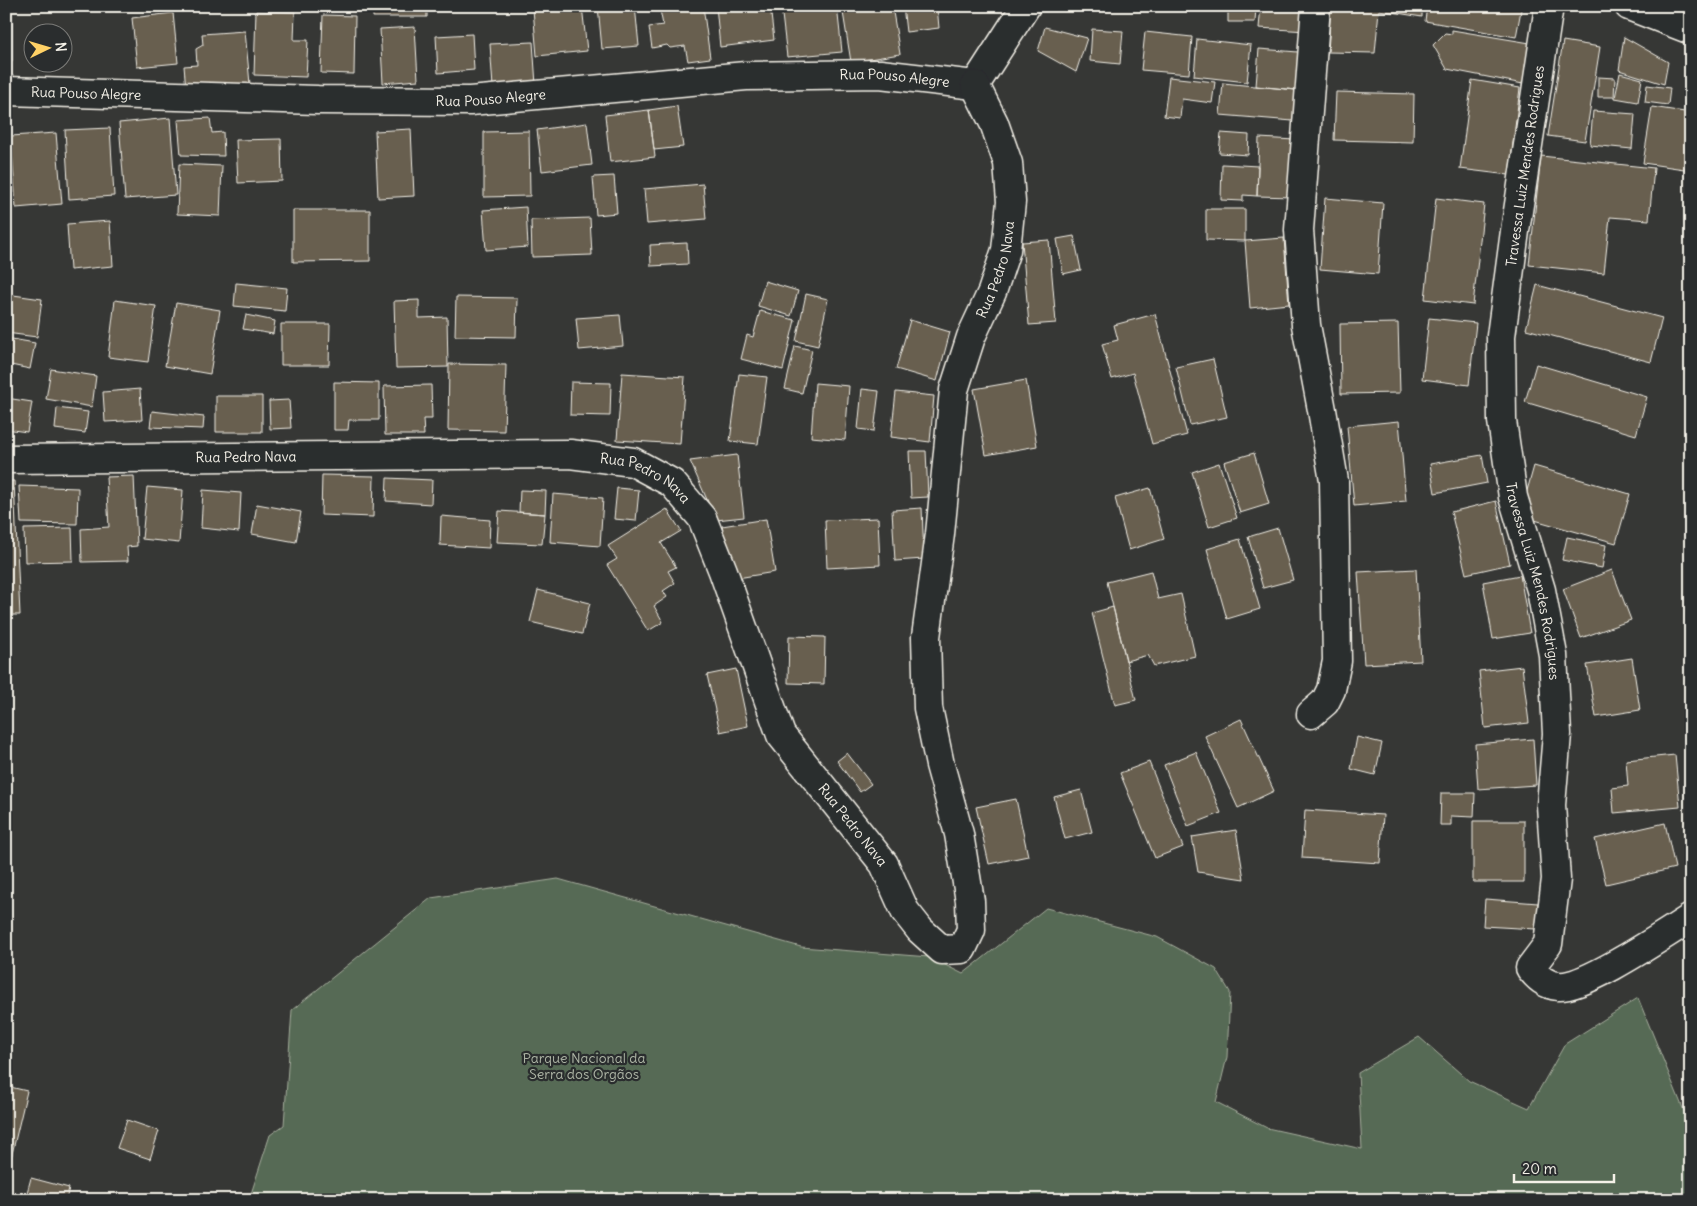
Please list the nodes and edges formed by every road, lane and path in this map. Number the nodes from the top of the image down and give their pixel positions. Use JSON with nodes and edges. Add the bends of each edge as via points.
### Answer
{"nodes":[{"id":1,"x":1026,"y":6,"type":"edge"},
{"id":2,"x":1316,"y":6,"type":"edge"},
{"id":3,"x":1549,"y":6,"type":"edge"},
{"id":4,"x":1628,"y":6,"type":"edge"},
{"id":5,"x":1686,"y":29,"type":"edge"},
{"id":6,"x":975,"y":85,"type":"junction"},
{"id":7,"x":6,"y":91,"type":"edge"},
{"id":8,"x":6,"y":459,"type":"edge"},
{"id":9,"x":1311,"y":714,"type":"dead end"},
{"id":10,"x":1691,"y":918,"type":"edge"}],
"edges":[{"from":1,"to":6,"type":"street"},
{"from":2,"to":9,"type":"street","via":[[1299,230],[1306,325],[1334,481],[1337,661],[1331,690],[1325,702]]},
{"from":3,"to":10,"type":"street","name":"Travessa Luiz Mendes Rodrigues","via":[[1501,336],[1502,421],[1513,497],[1541,590],[1553,655],[1558,734],[1551,805],[1556,878],[1548,944],[1530,968],[1539,979],[1558,986],[1579,983]]},
{"from":4,"to":5,"type":"street"},
{"from":6,"to":7,"type":"street","name":"Rua Pouso Alegre","via":[[880,74],[746,76],[470,101]]},
{"from":6,"to":8,"type":"street","name":"Rua Pedro Nava","via":[[994,123],[1008,163],[1011,202],[1006,250],[954,390],[926,636],[928,708],[960,834],[970,902],[971,930],[962,949],[942,950],[920,930],[905,911],[884,864],[781,735],[702,518],[672,483],[633,462],[570,454]]}]}
